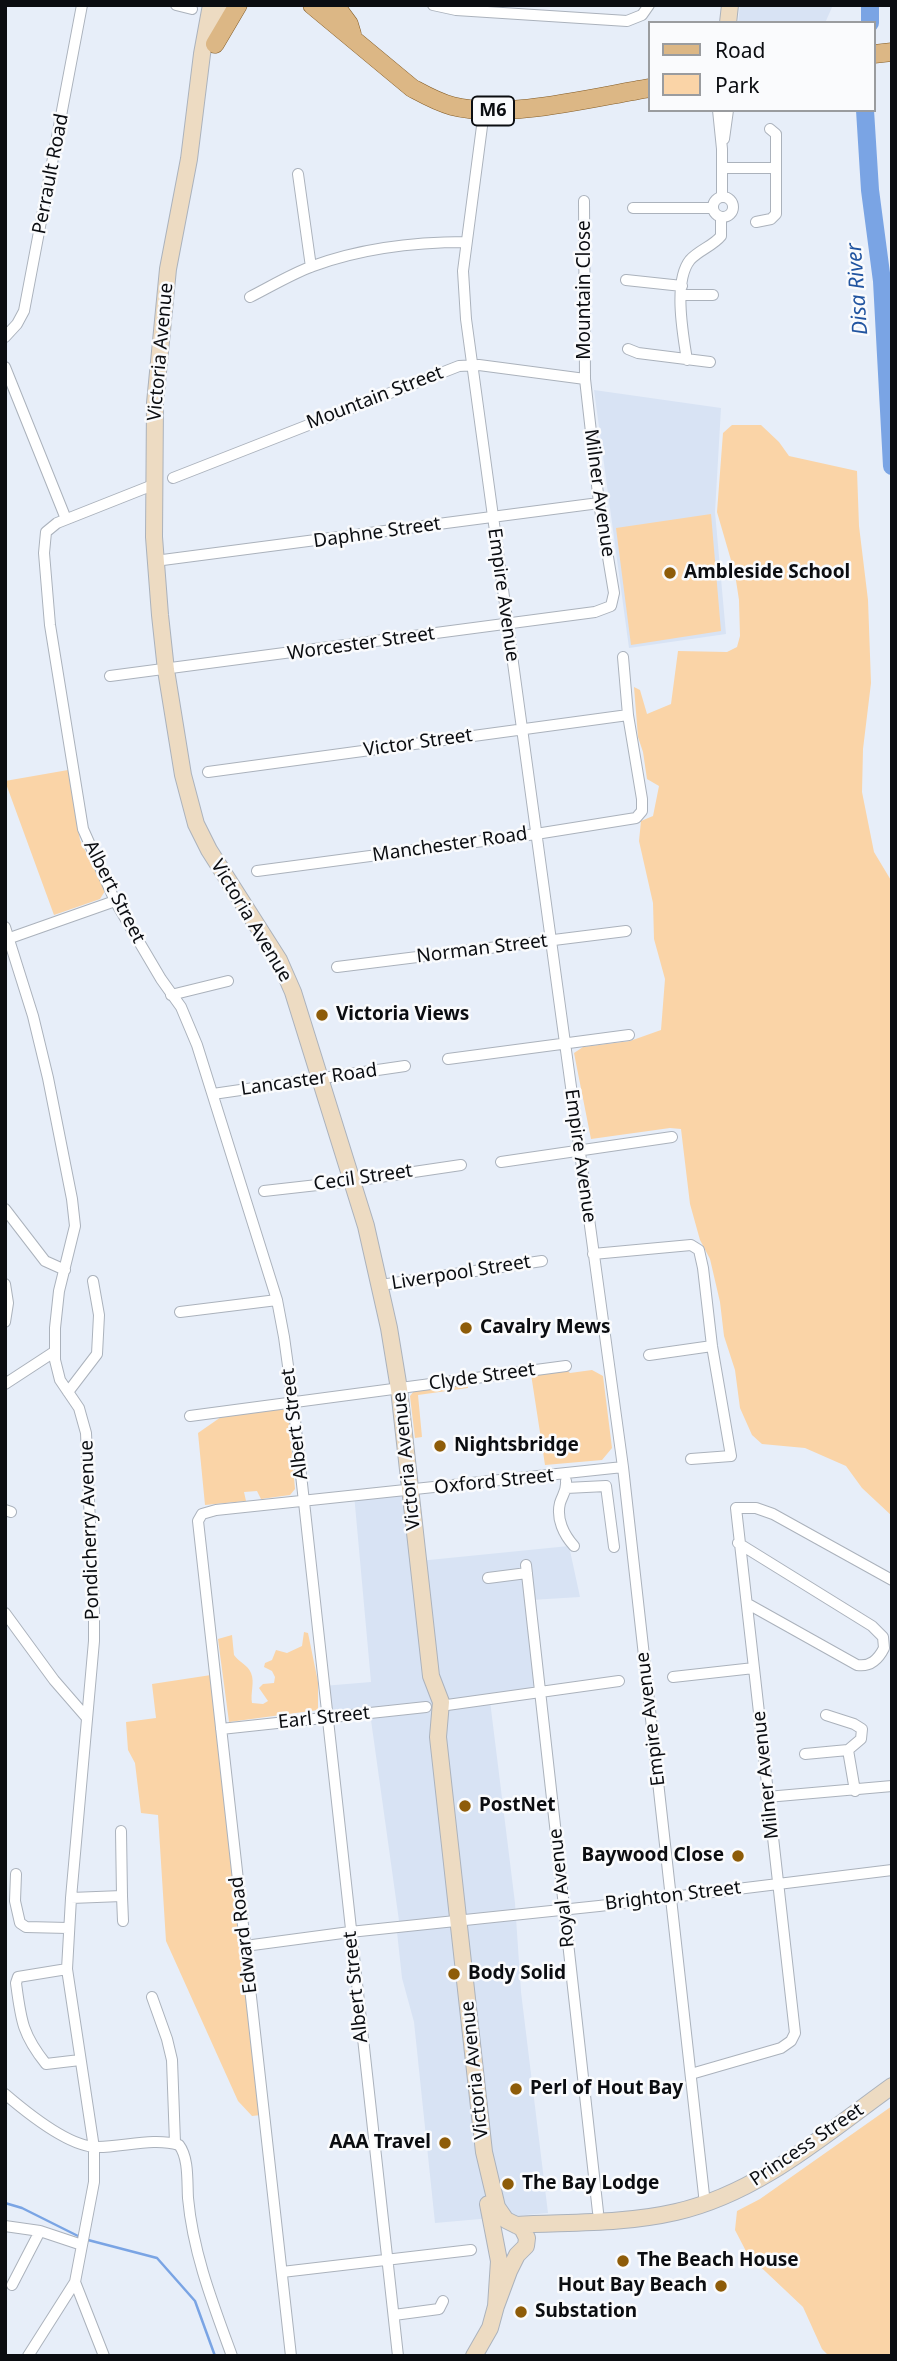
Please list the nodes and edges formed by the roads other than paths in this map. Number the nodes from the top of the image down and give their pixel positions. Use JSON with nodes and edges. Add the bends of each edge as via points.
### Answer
{"nodes":[{"id":1,"x":82,"y":5,"type":"edge"},
{"id":2,"x":176,"y":5,"type":"edge"},
{"id":3,"x":211,"y":5,"type":"edge"},
{"id":4,"x":224,"y":5,"type":"edge"},
{"id":5,"x":238,"y":5,"type":"edge"},
{"id":6,"x":433,"y":5,"type":"edge"},
{"id":7,"x":649,"y":5,"type":"edge"},
{"id":8,"x":318,"y":7,"type":"edge"},
{"id":9,"x":192,"y":9,"type":"dead end"},
{"id":10,"x":215,"y":44,"type":"junction"},
{"id":11,"x":648,"y":88,"type":"edge"},
{"id":12,"x":484,"y":111,"type":"junction"},
{"id":13,"x":718,"y":112,"type":"edge"},
{"id":14,"x":728,"y":112,"type":"edge"},
{"id":15,"x":770,"y":129,"type":"dead end"},
{"id":16,"x":722,"y":149,"type":"junction"},
{"id":17,"x":189,"y":159,"type":"junction"},
{"id":18,"x":722,"y":168,"type":"junction"},
{"id":19,"x":776,"y":168,"type":"junction"},
{"id":20,"x":298,"y":174,"type":"dead end"},
{"id":21,"x":722,"y":197,"type":"junction"},
{"id":22,"x":584,"y":201,"type":"dead end"},
{"id":23,"x":633,"y":208,"type":"dead end"},
{"id":24,"x":713,"y":208,"type":"junction"},
{"id":25,"x":721,"y":218,"type":"junction"},
{"id":26,"x":756,"y":222,"type":"dead end"},
{"id":27,"x":466,"y":242,"type":"junction"},
{"id":28,"x":311,"y":267,"type":"junction"},
{"id":29,"x":626,"y":280,"type":"dead end"},
{"id":30,"x":682,"y":290,"type":"junction"},
{"id":31,"x":713,"y":295,"type":"dead end"},
{"id":32,"x":250,"y":297,"type":"dead end"},
{"id":33,"x":5,"y":337,"type":"edge"},
{"id":34,"x":628,"y":349,"type":"dead end"},
{"id":35,"x":687,"y":360,"type":"junction"},
{"id":36,"x":710,"y":362,"type":"dead end"},
{"id":37,"x":472,"y":364,"type":"junction"},
{"id":38,"x":5,"y":367,"type":"edge"},
{"id":39,"x":585,"y":379,"type":"junction"},
{"id":40,"x":173,"y":478,"type":"dead end"},
{"id":41,"x":153,"y":485,"type":"junction"},
{"id":42,"x":599,"y":503,"type":"junction"},
{"id":43,"x":493,"y":518,"type":"junction"},
{"id":44,"x":66,"y":519,"type":"junction"},
{"id":45,"x":155,"y":561,"type":"junction"},
{"id":46,"x":611,"y":606,"type":"joint"},
{"id":47,"x":507,"y":623,"type":"junction"},
{"id":48,"x":623,"y":657,"type":"dead end"},
{"id":49,"x":166,"y":670,"type":"junction"},
{"id":50,"x":110,"y":676,"type":"dead end"},
{"id":51,"x":628,"y":715,"type":"junction"},
{"id":52,"x":522,"y":729,"type":"junction"},
{"id":53,"x":208,"y":772,"type":"dead end"},
{"id":54,"x":536,"y":834,"type":"junction"},
{"id":55,"x":257,"y":872,"type":"dead end"},
{"id":56,"x":115,"y":901,"type":"junction"},
{"id":57,"x":626,"y":931,"type":"dead end"},
{"id":58,"x":7,"y":933,"type":"edge"},
{"id":59,"x":551,"y":940,"type":"junction"},
{"id":60,"x":337,"y":967,"type":"dead end"},
{"id":61,"x":228,"y":981,"type":"dead end"},
{"id":62,"x":172,"y":995,"type":"junction"},
{"id":63,"x":629,"y":1035,"type":"dead end"},
{"id":64,"x":565,"y":1044,"type":"junction"},
{"id":65,"x":448,"y":1059,"type":"dead end"},
{"id":66,"x":405,"y":1066,"type":"dead end"},
{"id":67,"x":321,"y":1078,"type":"junction"},
{"id":68,"x":212,"y":1094,"type":"junction"},
{"id":69,"x":672,"y":1137,"type":"dead end"},
{"id":70,"x":580,"y":1151,"type":"junction"},
{"id":71,"x":501,"y":1162,"type":"dead end"},
{"id":72,"x":461,"y":1164,"type":"dead end"},
{"id":73,"x":353,"y":1181,"type":"junction"},
{"id":74,"x":264,"y":1191,"type":"dead end"},
{"id":75,"x":5,"y":1209,"type":"edge"},
{"id":76,"x":593,"y":1254,"type":"junction"},
{"id":77,"x":542,"y":1261,"type":"dead end"},
{"id":78,"x":65,"y":1270,"type":"junction"},
{"id":79,"x":93,"y":1281,"type":"dead end"},
{"id":80,"x":5,"y":1284,"type":"edge"},
{"id":81,"x":381,"y":1285,"type":"junction"},
{"id":82,"x":277,"y":1300,"type":"junction"},
{"id":83,"x":180,"y":1312,"type":"dead end"},
{"id":84,"x":5,"y":1322,"type":"edge"},
{"id":85,"x":712,"y":1346,"type":"junction"},
{"id":86,"x":54,"y":1352,"type":"junction"},
{"id":87,"x":649,"y":1355,"type":"dead end"},
{"id":88,"x":566,"y":1366,"type":"dead end"},
{"id":89,"x":5,"y":1384,"type":"edge"},
{"id":90,"x":399,"y":1389,"type":"junction"},
{"id":91,"x":68,"y":1392,"type":"junction"},
{"id":92,"x":293,"y":1402,"type":"junction"},
{"id":93,"x":190,"y":1416,"type":"dead end"},
{"id":94,"x":691,"y":1459,"type":"dead end"},
{"id":95,"x":623,"y":1467,"type":"junction"},
{"id":96,"x":565,"y":1474,"type":"junction"},
{"id":97,"x":566,"y":1488,"type":"junction"},
{"id":98,"x":411,"y":1490,"type":"junction"},
{"id":99,"x":303,"y":1500,"type":"junction"},
{"id":100,"x":200,"y":1516,"type":"joint"},
{"id":101,"x":738,"y":1543,"type":"junction"},
{"id":102,"x":574,"y":1546,"type":"dead end"},
{"id":103,"x":614,"y":1546,"type":"dead end"},
{"id":104,"x":488,"y":1578,"type":"dead end"},
{"id":105,"x":892,"y":1580,"type":"edge"},
{"id":106,"x":748,"y":1604,"type":"junction"},
{"id":107,"x":5,"y":1613,"type":"edge"},
{"id":108,"x":754,"y":1668,"type":"junction"},
{"id":109,"x":673,"y":1677,"type":"dead end"},
{"id":110,"x":619,"y":1681,"type":"dead end"},
{"id":111,"x":541,"y":1693,"type":"junction"},
{"id":112,"x":434,"y":1705,"type":"junction"},
{"id":113,"x":826,"y":1715,"type":"dead end"},
{"id":114,"x":87,"y":1717,"type":"junction"},
{"id":115,"x":326,"y":1717,"type":"junction"},
{"id":116,"x":222,"y":1729,"type":"junction"},
{"id":117,"x":848,"y":1750,"type":"junction"},
{"id":118,"x":805,"y":1754,"type":"dead end"},
{"id":119,"x":892,"y":1786,"type":"edge"},
{"id":120,"x":855,"y":1791,"type":"junction"},
{"id":121,"x":767,"y":1797,"type":"junction"},
{"id":122,"x":121,"y":1831,"type":"dead end"},
{"id":123,"x":892,"y":1870,"type":"edge"},
{"id":124,"x":16,"y":1874,"type":"dead end"},
{"id":125,"x":779,"y":1883,"type":"junction"},
{"id":126,"x":122,"y":1896,"type":"junction"},
{"id":127,"x":671,"y":1896,"type":"junction"},
{"id":128,"x":71,"y":1898,"type":"junction"},
{"id":129,"x":565,"y":1910,"type":"junction"},
{"id":130,"x":123,"y":1921,"type":"dead end"},
{"id":131,"x":458,"y":1921,"type":"junction"},
{"id":132,"x":68,"y":1928,"type":"junction"},
{"id":133,"x":350,"y":1932,"type":"junction"},
{"id":134,"x":245,"y":1946,"type":"junction"},
{"id":135,"x":67,"y":1969,"type":"junction"},
{"id":136,"x":152,"y":1997,"type":"dead end"},
{"id":137,"x":80,"y":2060,"type":"junction"},
{"id":138,"x":691,"y":2074,"type":"junction"},
{"id":139,"x":892,"y":2086,"type":"edge"},
{"id":140,"x":5,"y":2094,"type":"edge"},
{"id":141,"x":175,"y":2143,"type":"junction"},
{"id":142,"x":94,"y":2148,"type":"junction"},
{"id":143,"x":484,"y":2152,"type":"junction"},
{"id":144,"x":705,"y":2204,"type":"junction"},
{"id":145,"x":597,"y":2217,"type":"junction"},
{"id":146,"x":515,"y":2224,"type":"junction"},
{"id":147,"x":5,"y":2226,"type":"edge"},
{"id":148,"x":40,"y":2231,"type":"junction"},
{"id":149,"x":496,"y":2243,"type":"junction"},
{"id":150,"x":82,"y":2245,"type":"junction"},
{"id":151,"x":522,"y":2248,"type":"junction"},
{"id":152,"x":471,"y":2250,"type":"dead end"},
{"id":153,"x":388,"y":2260,"type":"junction"},
{"id":154,"x":282,"y":2272,"type":"junction"},
{"id":155,"x":75,"y":2282,"type":"junction"},
{"id":156,"x":12,"y":2285,"type":"dead end"},
{"id":157,"x":443,"y":2301,"type":"dead end"},
{"id":158,"x":496,"y":2306,"type":"junction"},
{"id":159,"x":394,"y":2315,"type":"junction"},
{"id":160,"x":28,"y":2356,"type":"edge"},
{"id":161,"x":104,"y":2356,"type":"edge"},
{"id":162,"x":232,"y":2356,"type":"edge"},
{"id":163,"x":291,"y":2356,"type":"edge"},
{"id":164,"x":398,"y":2356,"type":"edge"},
{"id":165,"x":474,"y":2356,"type":"edge"}],
"edges":[{"from":1,"to":33,"type":"street","name":"Perrault Road","via":[[24,311]]},
{"from":2,"to":9,"type":"street"},
{"from":3,"to":17,"type":"street","name":"Victoria Avenue"},
{"from":4,"to":10,"type":"street","name":"Victoria Avenue"},
{"from":5,"to":10,"type":"main road"},
{"from":6,"to":7,"type":"street","via":[[627,21],[642,15]]},
{"from":8,"to":12,"type":"main road","number":"M6","via":[[412,88],[452,106]]},
{"from":10,"to":17,"type":"street","name":"Victoria Avenue"},
{"from":11,"to":12,"type":"main road","number":"M6"},
{"from":12,"to":27,"type":"street","name":"Empire Avenue"},
{"from":13,"to":16,"type":"street"},
{"from":14,"to":16,"type":"street"},
{"from":15,"to":19,"type":"street","via":[[776,134]]},
{"from":16,"to":18,"type":"street"},
{"from":17,"to":41,"type":"street","name":"Victoria Avenue","via":[[162,324]]},
{"from":18,"to":19,"type":"street"},
{"from":18,"to":21,"type":"street"},
{"from":19,"to":26,"type":"street","via":[[776,214]]},
{"from":20,"to":28,"type":"street"},
{"from":21,"to":24,"type":"street","via":[[715,200]]},
{"from":21,"to":25,"type":"street","via":[[733,207],[729,216]]},
{"from":22,"to":39,"type":"street","name":"Mountain Close"},
{"from":23,"to":24,"type":"street"},
{"from":24,"to":25,"type":"street"},
{"from":25,"to":30,"type":"street","via":[[721,236],[690,261]]},
{"from":27,"to":28,"type":"street","via":[[403,244]]},
{"from":27,"to":37,"type":"street","name":"Empire Avenue","via":[[463,295]]},
{"from":28,"to":32,"type":"street"},
{"from":29,"to":30,"type":"street"},
{"from":30,"to":31,"type":"street"},
{"from":30,"to":35,"type":"street"},
{"from":34,"to":35,"type":"street"},
{"from":35,"to":36,"type":"street"},
{"from":37,"to":39,"type":"street","name":"Mountain Street"},
{"from":37,"to":40,"type":"street","name":"Mountain Street","via":[[449,369]]},
{"from":37,"to":43,"type":"street","name":"Empire Avenue"},
{"from":38,"to":44,"type":"street"},
{"from":39,"to":42,"type":"street","name":"Milner Avenue"},
{"from":41,"to":44,"type":"street"},
{"from":41,"to":45,"type":"street","name":"Victoria Avenue"},
{"from":42,"to":43,"type":"street","name":"Daphne Street"},
{"from":42,"to":46,"type":"street","name":"Milner Avenue","via":[[614,593]]},
{"from":43,"to":45,"type":"street","name":"Daphne Street"},
{"from":43,"to":47,"type":"street","name":"Empire Avenue"},
{"from":44,"to":56,"type":"street","name":"Albert Street","via":[[46,532],[50,625],[83,829]]},
{"from":45,"to":49,"type":"street","name":"Victoria Avenue"},
{"from":46,"to":47,"type":"street","name":"Worcester Street"},
{"from":47,"to":49,"type":"street","name":"Worcester Street"},
{"from":47,"to":52,"type":"street","name":"Empire Avenue"},
{"from":48,"to":51,"type":"street"},
{"from":49,"to":50,"type":"street","name":"Worcester Street"},
{"from":49,"to":67,"type":"street","name":"Victoria Avenue","via":[[196,824],[279,960]]},
{"from":51,"to":52,"type":"street","name":"Victor Street"},
{"from":51,"to":54,"type":"street","name":"Manchester Road","via":[[641,813],[636,818]]},
{"from":52,"to":53,"type":"street","name":"Victor Street"},
{"from":52,"to":54,"type":"street","name":"Empire Avenue"},
{"from":54,"to":55,"type":"street","name":"Manchester Road"},
{"from":54,"to":59,"type":"street","name":"Empire Avenue"},
{"from":56,"to":58,"type":"street"},
{"from":56,"to":62,"type":"street","name":"Albert Street"},
{"from":57,"to":59,"type":"street","name":"Norman Street"},
{"from":58,"to":78,"type":"street","name":"Pondicherry Avenue","via":[[48,1078],[72,1199],[75,1226]]},
{"from":59,"to":60,"type":"street","name":"Norman Street"},
{"from":59,"to":64,"type":"street","name":"Empire Avenue"},
{"from":61,"to":62,"type":"street"},
{"from":62,"to":68,"type":"street","name":"Albert Street","via":[[187,1019]]},
{"from":63,"to":64,"type":"street"},
{"from":64,"to":65,"type":"street"},
{"from":64,"to":70,"type":"street","name":"Empire Avenue"},
{"from":66,"to":67,"type":"street","name":"Lancaster Road"},
{"from":67,"to":68,"type":"street","name":"Lancaster Road"},
{"from":67,"to":73,"type":"street","name":"Victoria Avenue"},
{"from":68,"to":82,"type":"street","name":"Albert Street"},
{"from":69,"to":70,"type":"street"},
{"from":70,"to":71,"type":"street"},
{"from":70,"to":76,"type":"street","name":"Empire Avenue"},
{"from":72,"to":73,"type":"street","name":"Cecil Street"},
{"from":73,"to":74,"type":"street","name":"Cecil Street"},
{"from":73,"to":81,"type":"street","name":"Victoria Avenue"},
{"from":75,"to":78,"type":"street","via":[[45,1261]]},
{"from":76,"to":85,"type":"street","via":[[697,1248]]},
{"from":76,"to":95,"type":"street","name":"Empire Avenue"},
{"from":77,"to":81,"type":"street","name":"Liverpool Street"},
{"from":78,"to":86,"type":"street","name":"Pondicherry Avenue"},
{"from":79,"to":91,"type":"street","via":[[99,1315],[97,1354]]},
{"from":80,"to":84,"type":"street"},
{"from":81,"to":90,"type":"street","name":"Victoria Avenue"},
{"from":82,"to":83,"type":"street"},
{"from":82,"to":92,"type":"street","name":"Albert Street"},
{"from":85,"to":87,"type":"street"},
{"from":85,"to":94,"type":"street","via":[[731,1456]]},
{"from":86,"to":89,"type":"street"},
{"from":86,"to":91,"type":"street","name":"Pondicherry Avenue","via":[[56,1369]]},
{"from":88,"to":90,"type":"street","name":"Clyde Street"},
{"from":90,"to":92,"type":"street","name":"Clyde Street"},
{"from":90,"to":98,"type":"street","name":"Victoria Avenue"},
{"from":91,"to":114,"type":"street","name":"Pondicherry Avenue","via":[[83,1419],[88,1461],[94,1613]]},
{"from":92,"to":93,"type":"street","name":"Clyde Street"},
{"from":92,"to":99,"type":"street","name":"Albert Street"},
{"from":95,"to":96,"type":"street","name":"Oxford Street"},
{"from":95,"to":127,"type":"street","name":"Empire Avenue"},
{"from":96,"to":97,"type":"street"},
{"from":96,"to":98,"type":"street","name":"Oxford Street"},
{"from":97,"to":102,"type":"street","via":[[559,1509],[562,1531]]},
{"from":97,"to":103,"type":"street","via":[[606,1486]]},
{"from":98,"to":99,"type":"street","name":"Oxford Street"},
{"from":98,"to":112,"type":"street","name":"Victoria Avenue"},
{"from":99,"to":100,"type":"street","name":"Oxford Street","via":[[208,1511]]},
{"from":99,"to":115,"type":"street","name":"Albert Street"},
{"from":100,"to":116,"type":"street","name":"Edward Road","via":[[197,1527]]},
{"from":101,"to":105,"type":"street","name":"Milner Avenue","via":[[736,1508],[755,1508]]},
{"from":101,"to":106,"type":"street","name":"Milner Avenue"},
{"from":101,"to":106,"type":"street","via":[[872,1626],[883,1637],[884,1648],[874,1662],[857,1665]]},
{"from":104,"to":111,"type":"street","name":"Royal Avenue","via":[[526,1569]]},
{"from":106,"to":108,"type":"street","name":"Milner Avenue"},
{"from":107,"to":114,"type":"street"},
{"from":108,"to":109,"type":"street"},
{"from":108,"to":121,"type":"street","name":"Milner Avenue"},
{"from":110,"to":111,"type":"street","name":"Earl Street"},
{"from":111,"to":112,"type":"street","name":"Earl Street"},
{"from":111,"to":129,"type":"street","name":"Royal Avenue"},
{"from":112,"to":115,"type":"street","name":"Earl Street"},
{"from":112,"to":131,"type":"street","name":"Victoria Avenue"},
{"from":113,"to":117,"type":"street","via":[[862,1729],[861,1739]]},
{"from":114,"to":128,"type":"street","name":"Pondicherry Avenue"},
{"from":115,"to":116,"type":"street","name":"Earl Street"},
{"from":115,"to":133,"type":"street","name":"Albert Street"},
{"from":116,"to":134,"type":"street","name":"Edward Road"},
{"from":117,"to":118,"type":"street"},
{"from":117,"to":120,"type":"street"},
{"from":119,"to":120,"type":"street"},
{"from":120,"to":121,"type":"street"},
{"from":121,"to":125,"type":"street","name":"Milner Avenue"},
{"from":122,"to":126,"type":"street"},
{"from":123,"to":125,"type":"street","name":"Brighton Street"},
{"from":124,"to":132,"type":"street","via":[[19,1923]]},
{"from":125,"to":127,"type":"street","name":"Brighton Street"},
{"from":125,"to":138,"type":"street","name":"Milner Avenue","via":[[794,2030],[791,2041],[776,2050]]},
{"from":126,"to":128,"type":"street"},
{"from":126,"to":130,"type":"street"},
{"from":127,"to":129,"type":"street","name":"Brighton Street"},
{"from":127,"to":138,"type":"street","name":"Empire Avenue"},
{"from":128,"to":132,"type":"street","name":"Pondicherry Avenue"},
{"from":129,"to":131,"type":"street","name":"Brighton Street"},
{"from":129,"to":145,"type":"street","name":"Royal Avenue"},
{"from":131,"to":133,"type":"street","name":"Brighton Street"},
{"from":131,"to":143,"type":"street","name":"Victoria Avenue"},
{"from":132,"to":135,"type":"street","name":"Pondicherry Avenue"},
{"from":133,"to":134,"type":"street","name":"Brighton Street"},
{"from":133,"to":153,"type":"street","name":"Albert Street"},
{"from":134,"to":154,"type":"street","name":"Edward Road"},
{"from":135,"to":137,"type":"street","name":"Pondicherry Avenue"},
{"from":135,"to":137,"type":"street","via":[[18,1977],[21,2022],[46,2064]]},
{"from":136,"to":141,"type":"street","via":[[172,2060]]},
{"from":137,"to":142,"type":"street","name":"Pondicherry Avenue"},
{"from":138,"to":144,"type":"street","name":"Empire Avenue"},
{"from":139,"to":144,"type":"street","name":"Princess Street","via":[[768,2174]]},
{"from":140,"to":142,"type":"street","via":[[63,2135]]},
{"from":141,"to":142,"type":"street"},
{"from":141,"to":162,"type":"street","via":[[183,2149],[197,2251]]},
{"from":142,"to":150,"type":"street","name":"Pondicherry Avenue","via":[[94,2182]]},
{"from":143,"to":146,"type":"street","name":"Victoria Avenue","via":[[495,2202],[502,2216]]},
{"from":143,"to":149,"type":"street","name":"Victoria Avenue","via":[[485,2189]]},
{"from":144,"to":145,"type":"street","name":"Princess Street","via":[[650,2217]]},
{"from":145,"to":146,"type":"street","name":"Princess Street"},
{"from":145,"to":151,"type":"street","name":"Princess Street","via":[[549,2233]]},
{"from":146,"to":149,"type":"street","via":[[501,2227]]},
{"from":146,"to":151,"type":"street","via":[[525,2231]]},
{"from":147,"to":148,"type":"street"},
{"from":148,"to":150,"type":"street"},
{"from":148,"to":156,"type":"street"},
{"from":149,"to":151,"type":"street","via":[[506,2256]]},
{"from":149,"to":158,"type":"street","name":"Victoria Avenue"},
{"from":150,"to":155,"type":"street","name":"Pondicherry Avenue"},
{"from":151,"to":158,"type":"street"},
{"from":152,"to":153,"type":"street"},
{"from":153,"to":154,"type":"street"},
{"from":153,"to":159,"type":"street","name":"Albert Street"},
{"from":154,"to":163,"type":"street","name":"Edward Road"},
{"from":155,"to":160,"type":"street"},
{"from":155,"to":161,"type":"street"},
{"from":157,"to":159,"type":"street","via":[[439,2309]]},
{"from":158,"to":165,"type":"street"},
{"from":159,"to":164,"type":"street","name":"Albert Street"}]}
